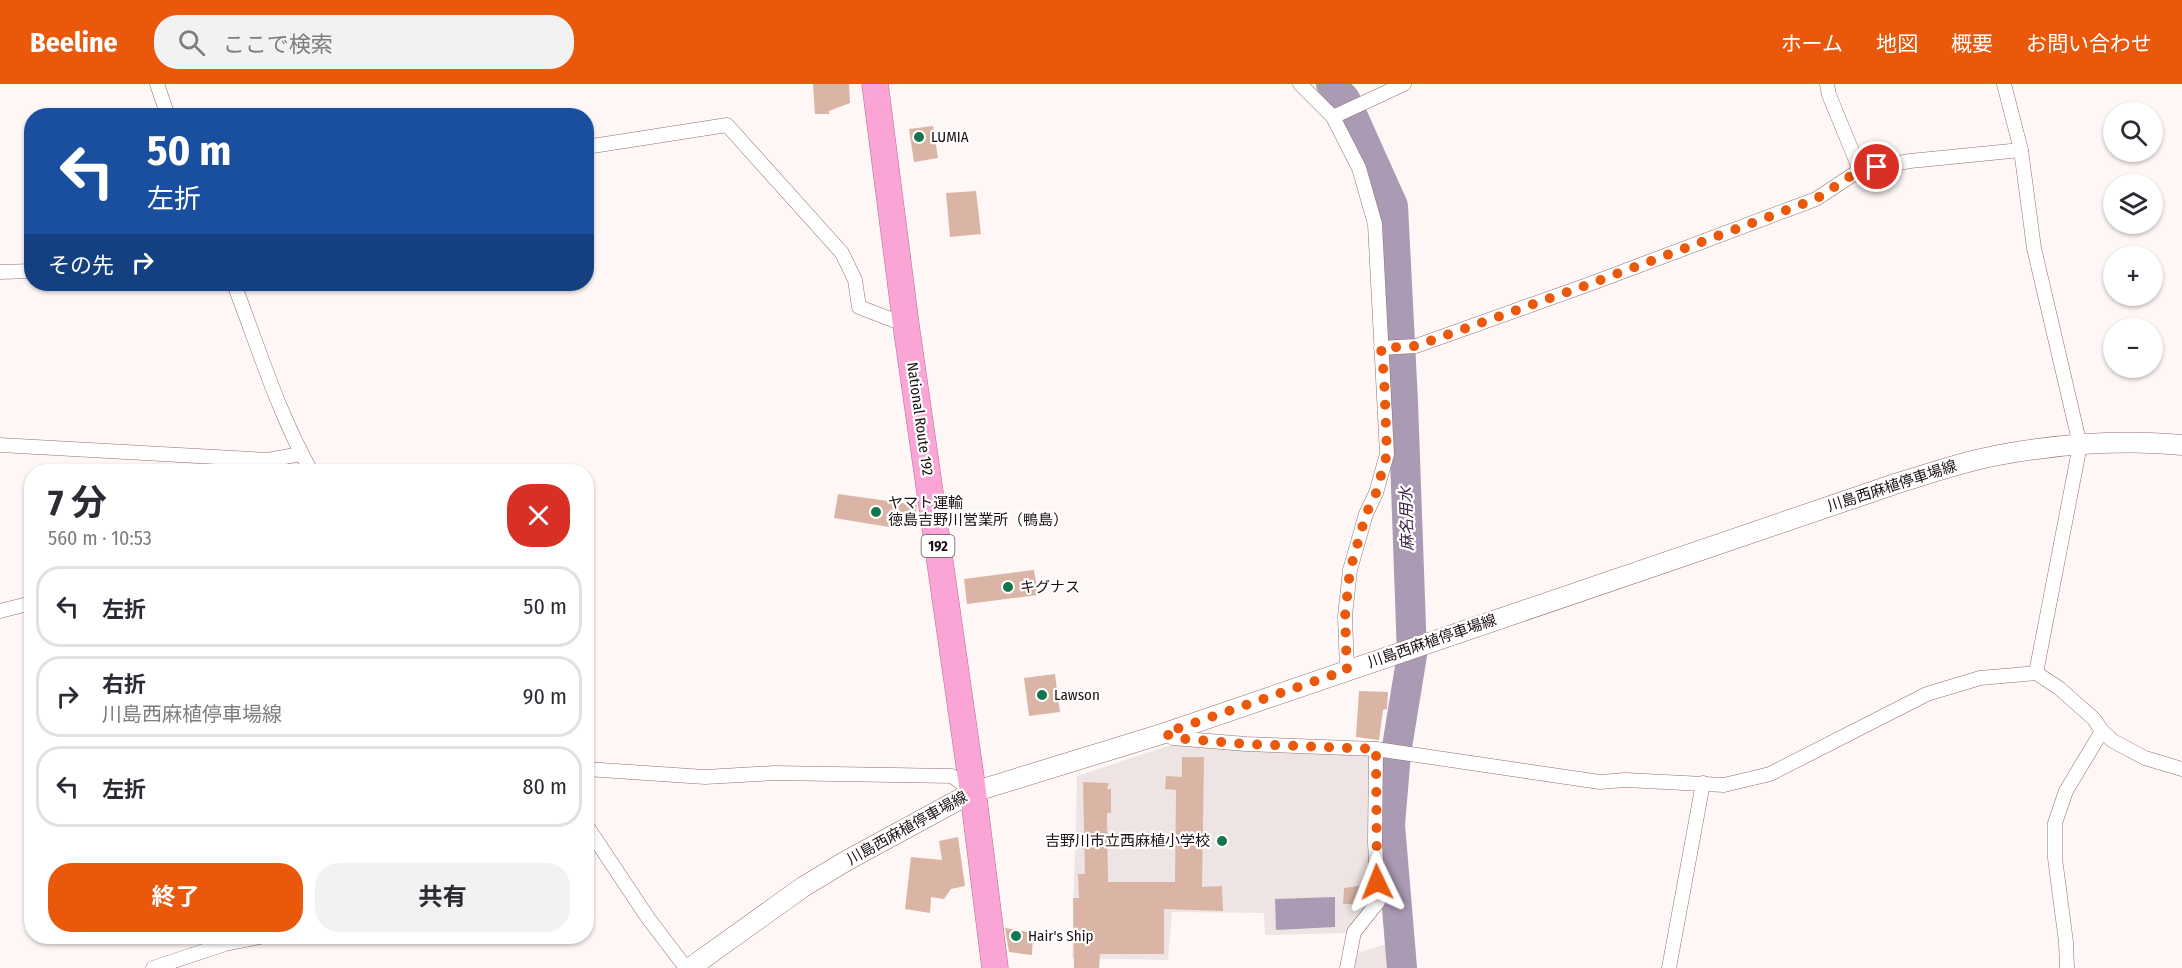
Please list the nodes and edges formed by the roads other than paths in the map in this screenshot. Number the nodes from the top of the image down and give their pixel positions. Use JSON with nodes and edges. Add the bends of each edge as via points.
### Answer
{"nodes":[{"id":1,"x":157,"y":84,"type":"edge"},
{"id":2,"x":1300,"y":84,"type":"edge"},
{"id":3,"x":1404,"y":84,"type":"edge"},
{"id":4,"x":1827,"y":84,"type":"edge"},
{"id":5,"x":2004,"y":84,"type":"edge"},
{"id":6,"x":876,"y":88,"type":"edge"},
{"id":7,"x":165,"y":108,"type":"edge"},
{"id":8,"x":1333,"y":117,"type":"junction"},
{"id":9,"x":594,"y":146,"type":"edge"},
{"id":10,"x":2021,"y":150,"type":"junction"},
{"id":11,"x":1860,"y":170,"type":"junction"},
{"id":12,"x":24,"y":271,"type":"edge"},
{"id":13,"x":0,"y":272,"type":"edge"},
{"id":14,"x":237,"y":291,"type":"edge"},
{"id":15,"x":906,"y":325,"type":"junction"},
{"id":16,"x":1381,"y":348,"type":"junction"},
{"id":17,"x":0,"y":445,"type":"edge"},
{"id":18,"x":2080,"y":445,"type":"junction"},
{"id":19,"x":2182,"y":445,"type":"edge"},
{"id":20,"x":301,"y":454,"type":"junction"},
{"id":21,"x":307,"y":464,"type":"edge"},
{"id":22,"x":24,"y":605,"type":"edge"},
{"id":23,"x":0,"y":611,"type":"edge"},
{"id":24,"x":1347,"y":670,"type":"junction"},
{"id":25,"x":2036,"y":673,"type":"junction"},
{"id":26,"x":2102,"y":731,"type":"junction"},
{"id":27,"x":1165,"y":733,"type":"junction"},
{"id":28,"x":1378,"y":750,"type":"junction"},
{"id":29,"x":2182,"y":768,"type":"edge"},
{"id":30,"x":594,"y":770,"type":"edge"},
{"id":31,"x":1703,"y":783,"type":"junction"},
{"id":32,"x":972,"y":792,"type":"junction"},
{"id":33,"x":594,"y":837,"type":"edge"},
{"id":34,"x":225,"y":944,"type":"edge"},
{"id":35,"x":153,"y":968,"type":"edge"},
{"id":36,"x":688,"y":968,"type":"edge"},
{"id":37,"x":995,"y":968,"type":"edge"},
{"id":38,"x":1347,"y":968,"type":"edge"},
{"id":39,"x":1669,"y":968,"type":"edge"},
{"id":40,"x":2067,"y":968,"type":"edge"}],
"edges":[{"from":1,"to":7,"type":"street"},
{"from":2,"to":8,"type":"street"},
{"from":3,"to":8,"type":"street"},
{"from":4,"to":11,"type":"street"},
{"from":5,"to":10,"type":"street"},
{"from":6,"to":15,"type":"highway","name":"National Route 192","number":"192"},
{"from":8,"to":16,"type":"street","via":[[1359,168],[1376,225]]},
{"from":9,"to":15,"type":"street","via":[[727,125],[842,253],[855,280],[859,307]]},
{"from":10,"to":11,"type":"street"},
{"from":10,"to":18,"type":"street","via":[[2034,248]]},
{"from":11,"to":16,"type":"street","via":[[1816,199],[1587,285],[1416,346]]},
{"from":12,"to":13,"type":"street"},
{"from":14,"to":20,"type":"street"},
{"from":15,"to":32,"type":"highway","name":"National Route 192","number":"192"},
{"from":16,"to":24,"type":"street","via":[[1387,454],[1350,570],[1345,616]]},
{"from":17,"to":20,"type":"street","via":[[267,460]]},
{"from":18,"to":19,"type":"main road","name":"川島西麻植停車場線"},
{"from":18,"to":24,"type":"main road","name":"川島西麻植停車場線","via":[[1998,455],[1898,483]]},
{"from":18,"to":25,"type":"street"},
{"from":20,"to":21,"type":"street"},
{"from":22,"to":23,"type":"street"},
{"from":24,"to":27,"type":"main road","name":"川島西麻植停車場線"},
{"from":25,"to":26,"type":"street","via":[[2059,688]]},
{"from":25,"to":31,"type":"street","via":[[1980,678],[1927,694],[1770,774],[1724,785]]},
{"from":26,"to":29,"type":"street","via":[[2145,758]]},
{"from":26,"to":40,"type":"street","via":[[2066,791],[2055,823]]},
{"from":27,"to":28,"type":"street","via":[[1173,738],[1246,744]]},
{"from":27,"to":32,"type":"main road","name":"川島西麻植停車場線"},
{"from":28,"to":31,"type":"street","via":[[1600,782]]},
{"from":28,"to":38,"type":"street","via":[[1378,902],[1354,932]]},
{"from":30,"to":32,"type":"street","via":[[705,777],[775,773],[952,776]]},
{"from":31,"to":39,"type":"street"},
{"from":32,"to":36,"type":"main road","name":"川島西麻植停車場線","via":[[804,887]]},
{"from":32,"to":37,"type":"highway","name":"National Route 192","number":"192"},
{"from":33,"to":36,"type":"street","via":[[648,918]]},
{"from":34,"to":35,"type":"street"}]}
